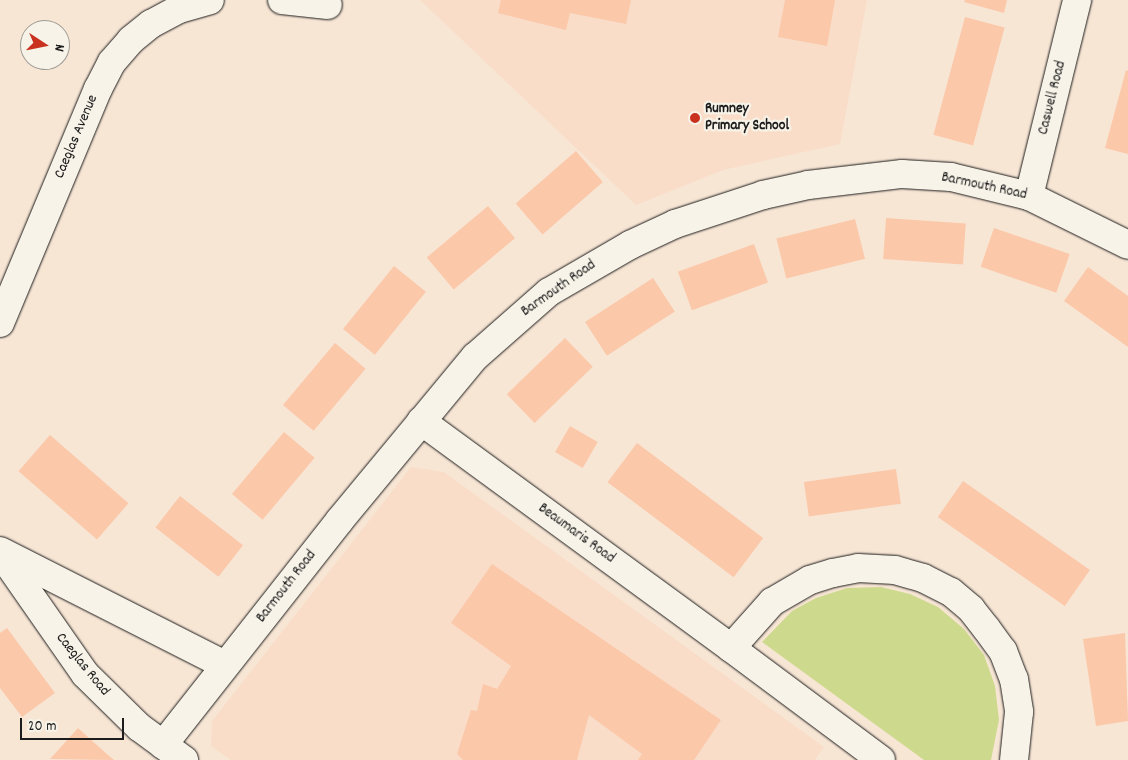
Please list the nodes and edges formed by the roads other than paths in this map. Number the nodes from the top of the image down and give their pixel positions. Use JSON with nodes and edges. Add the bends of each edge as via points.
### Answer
{"nodes":[{"id":1,"x":210,"y":0,"type":"edge"},
{"id":2,"x":282,"y":0,"type":"edge"},
{"id":3,"x":1077,"y":0,"type":"edge"},
{"id":4,"x":328,"y":5,"type":"dead end"},
{"id":5,"x":1029,"y":196,"type":"junction"},
{"id":6,"x":1128,"y":245,"type":"edge"},
{"id":7,"x":0,"y":323,"type":"edge"},
{"id":8,"x":421,"y":421,"type":"junction"},
{"id":9,"x":0,"y":551,"type":"edge"},
{"id":10,"x":731,"y":648,"type":"junction"},
{"id":11,"x":225,"y":665,"type":"junction"},
{"id":12,"x":173,"y":753,"type":"edge"},
{"id":13,"x":881,"y":760,"type":"edge"},
{"id":14,"x":1014,"y":760,"type":"edge"}],
"edges":[{"from":1,"to":7,"type":"street","name":"Caeglas Avenue","via":[[179,10],[152,24],[131,40],[112,62]]},
{"from":2,"to":4,"type":"street"},
{"from":3,"to":5,"type":"street","name":"Caswell Road"},
{"from":5,"to":6,"type":"street","name":"Barmouth Road"},
{"from":5,"to":8,"type":"street","name":"Barmouth Road","via":[[951,177],[902,174],[808,186],[763,196],[684,222],[622,249],[549,292],[475,357]]},
{"from":8,"to":10,"type":"street","name":"Beaumaris Road"},
{"from":8,"to":11,"type":"street","name":"Barmouth Road"},
{"from":9,"to":11,"type":"street"},
{"from":9,"to":12,"type":"street","name":"Caeglas Road","via":[[85,674],[108,699]]},
{"from":10,"to":13,"type":"street","name":"Beaumaris Road"},
{"from":10,"to":14,"type":"street","via":[[772,602],[810,580],[850,570],[876,568],[923,578],[972,609],[1003,651],[1014,679],[1019,712]]},
{"from":11,"to":12,"type":"street","name":"Barmouth Road"}]}
